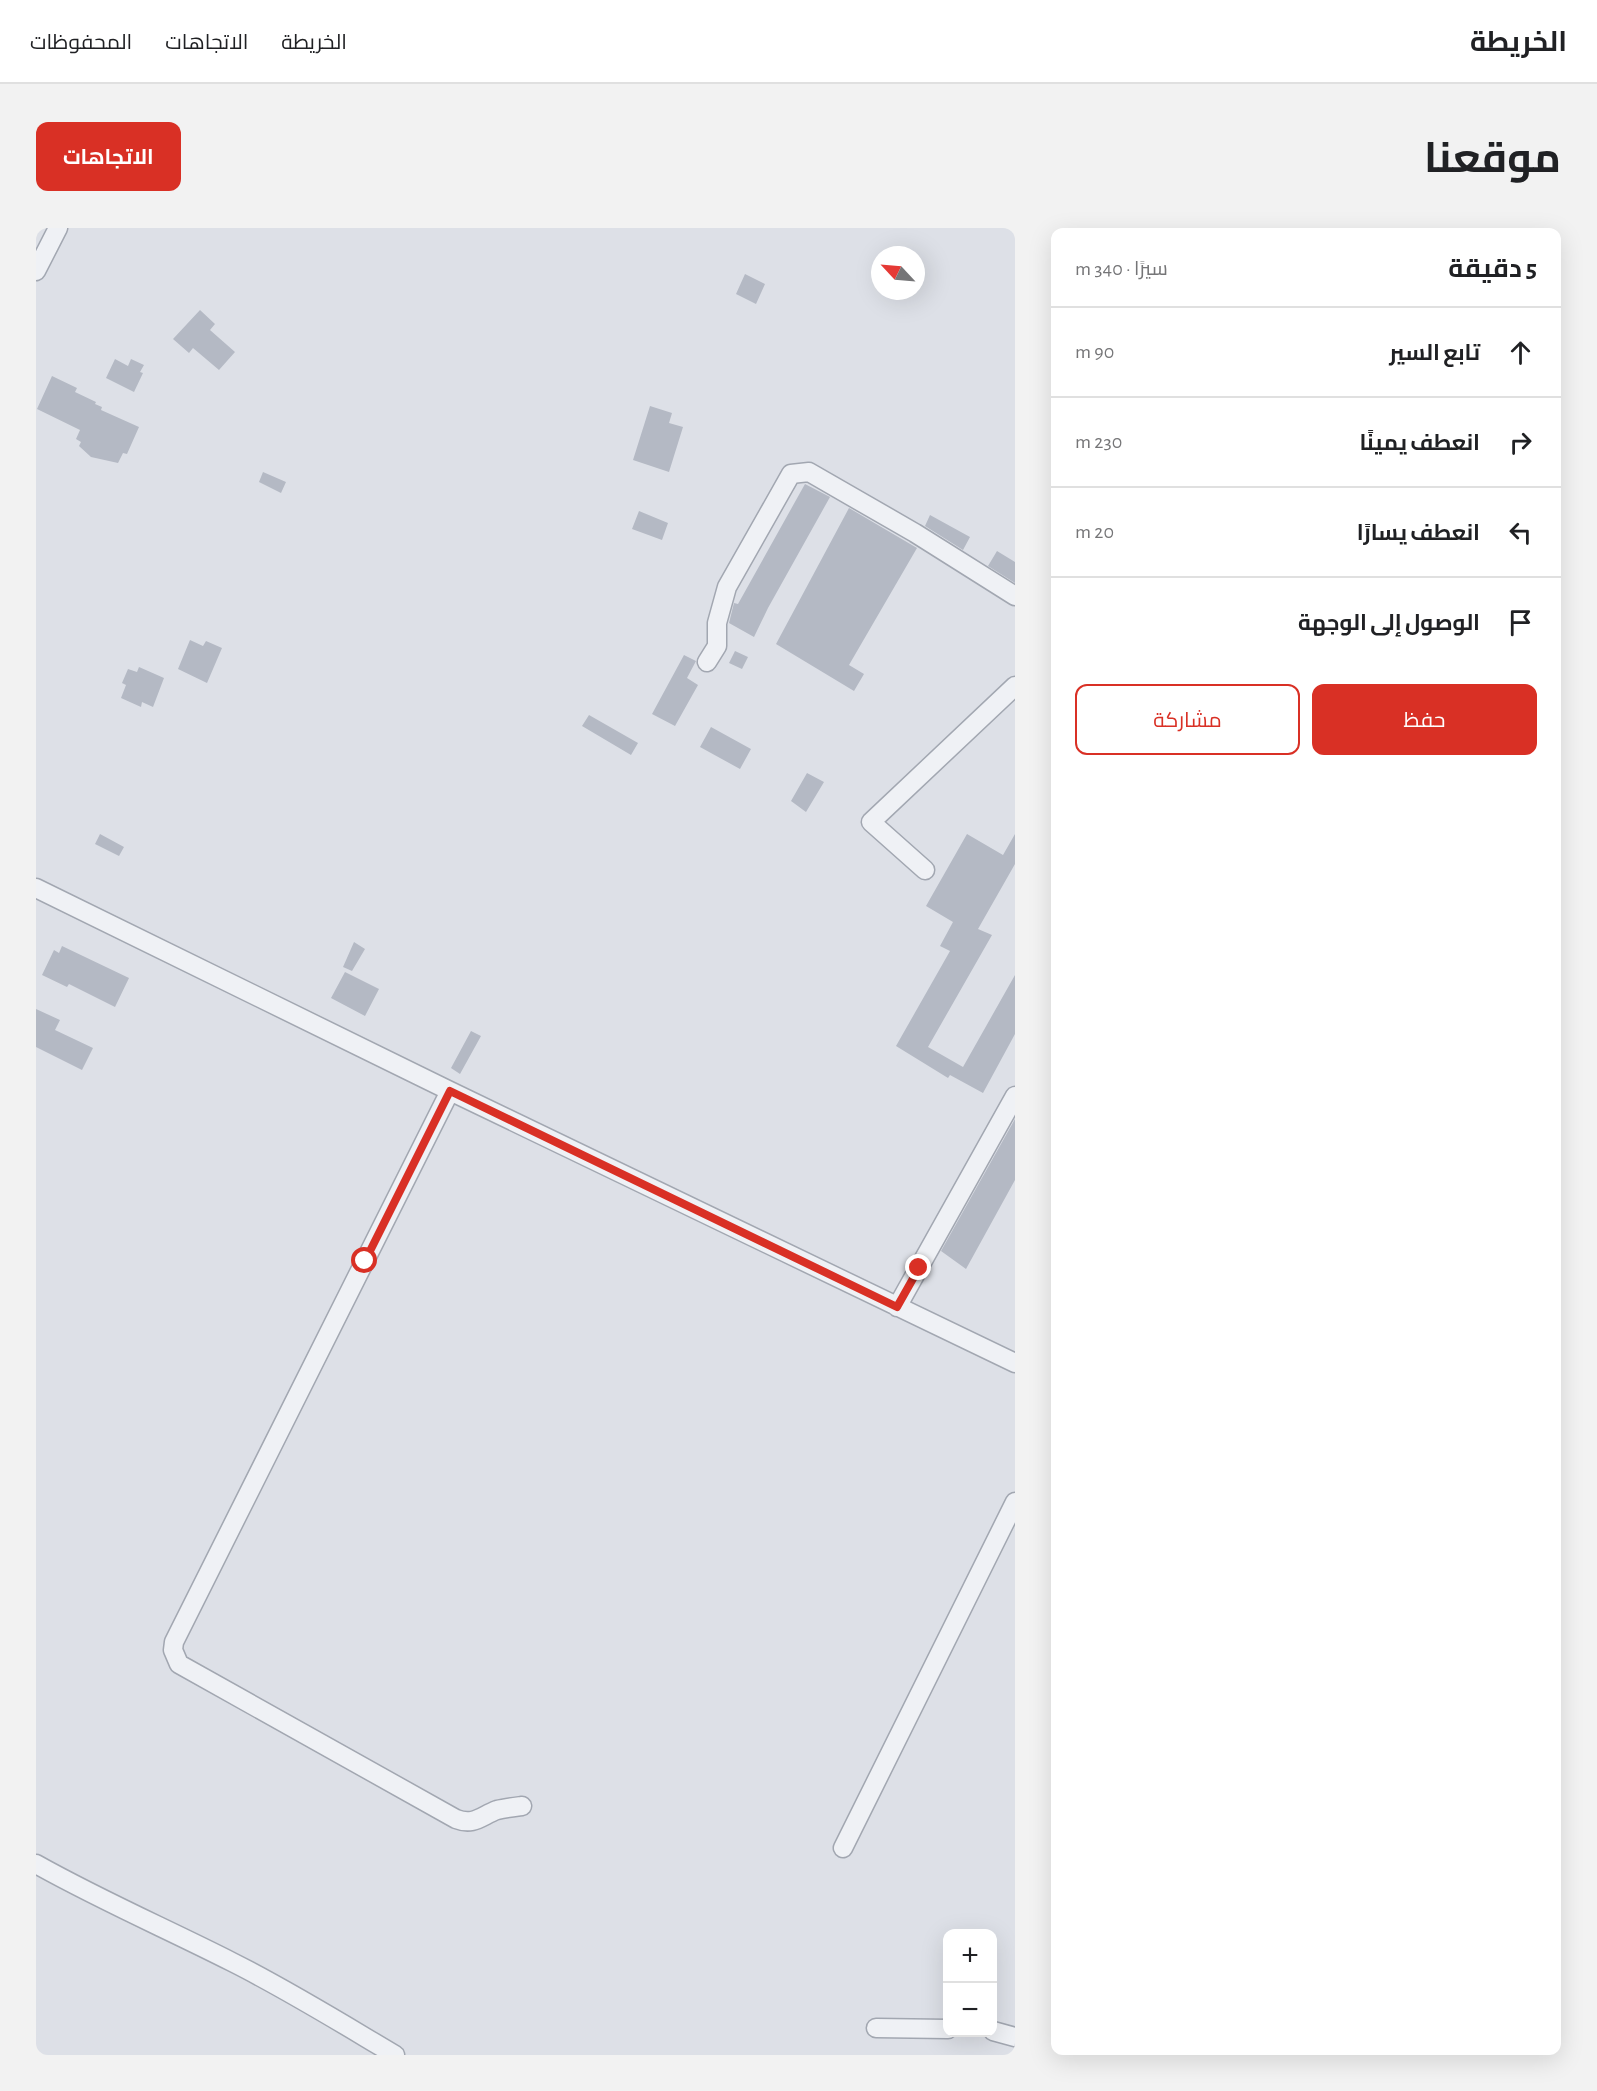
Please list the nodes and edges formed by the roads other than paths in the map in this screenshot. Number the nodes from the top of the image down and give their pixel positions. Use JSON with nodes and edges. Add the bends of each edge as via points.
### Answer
{"nodes":[{"id":1,"x":58,"y":228,"type":"edge"},
{"id":2,"x":36,"y":271,"type":"edge"},
{"id":3,"x":1015,"y":596,"type":"edge"},
{"id":4,"x":707,"y":662,"type":"dead end"},
{"id":5,"x":1015,"y":686,"type":"edge"},
{"id":6,"x":925,"y":870,"type":"dead end"},
{"id":7,"x":36,"y":888,"type":"edge"},
{"id":8,"x":450,"y":1091,"type":"junction"},
{"id":9,"x":1015,"y":1096,"type":"edge"},
{"id":10,"x":897,"y":1307,"type":"junction"},
{"id":11,"x":1015,"y":1363,"type":"edge"},
{"id":12,"x":1015,"y":1502,"type":"edge"},
{"id":13,"x":522,"y":1806,"type":"dead end"},
{"id":14,"x":843,"y":1848,"type":"dead end"},
{"id":15,"x":36,"y":1864,"type":"edge"},
{"id":16,"x":876,"y":2028,"type":"dead end"},
{"id":17,"x":943,"y":2029,"type":"edge"},
{"id":18,"x":997,"y":2032,"type":"edge"},
{"id":19,"x":1015,"y":2037,"type":"edge"},
{"id":20,"x":395,"y":2055,"type":"edge"}],
"edges":[{"from":1,"to":2,"type":"street"},
{"from":3,"to":4,"type":"street","via":[[809,472],[791,474],[727,587],[717,622],[717,646]]},
{"from":5,"to":6,"type":"street","via":[[871,822]]},
{"from":7,"to":8,"type":"street"},
{"from":8,"to":10,"type":"street"},
{"from":8,"to":13,"type":"street","via":[[173,1650],[179,1664],[456,1819],[479,1820],[499,1809]]},
{"from":9,"to":10,"type":"street"},
{"from":10,"to":11,"type":"street"},
{"from":12,"to":14,"type":"street"},
{"from":15,"to":20,"type":"street","via":[[285,1990]]},
{"from":16,"to":17,"type":"street"},
{"from":18,"to":19,"type":"street"}]}
